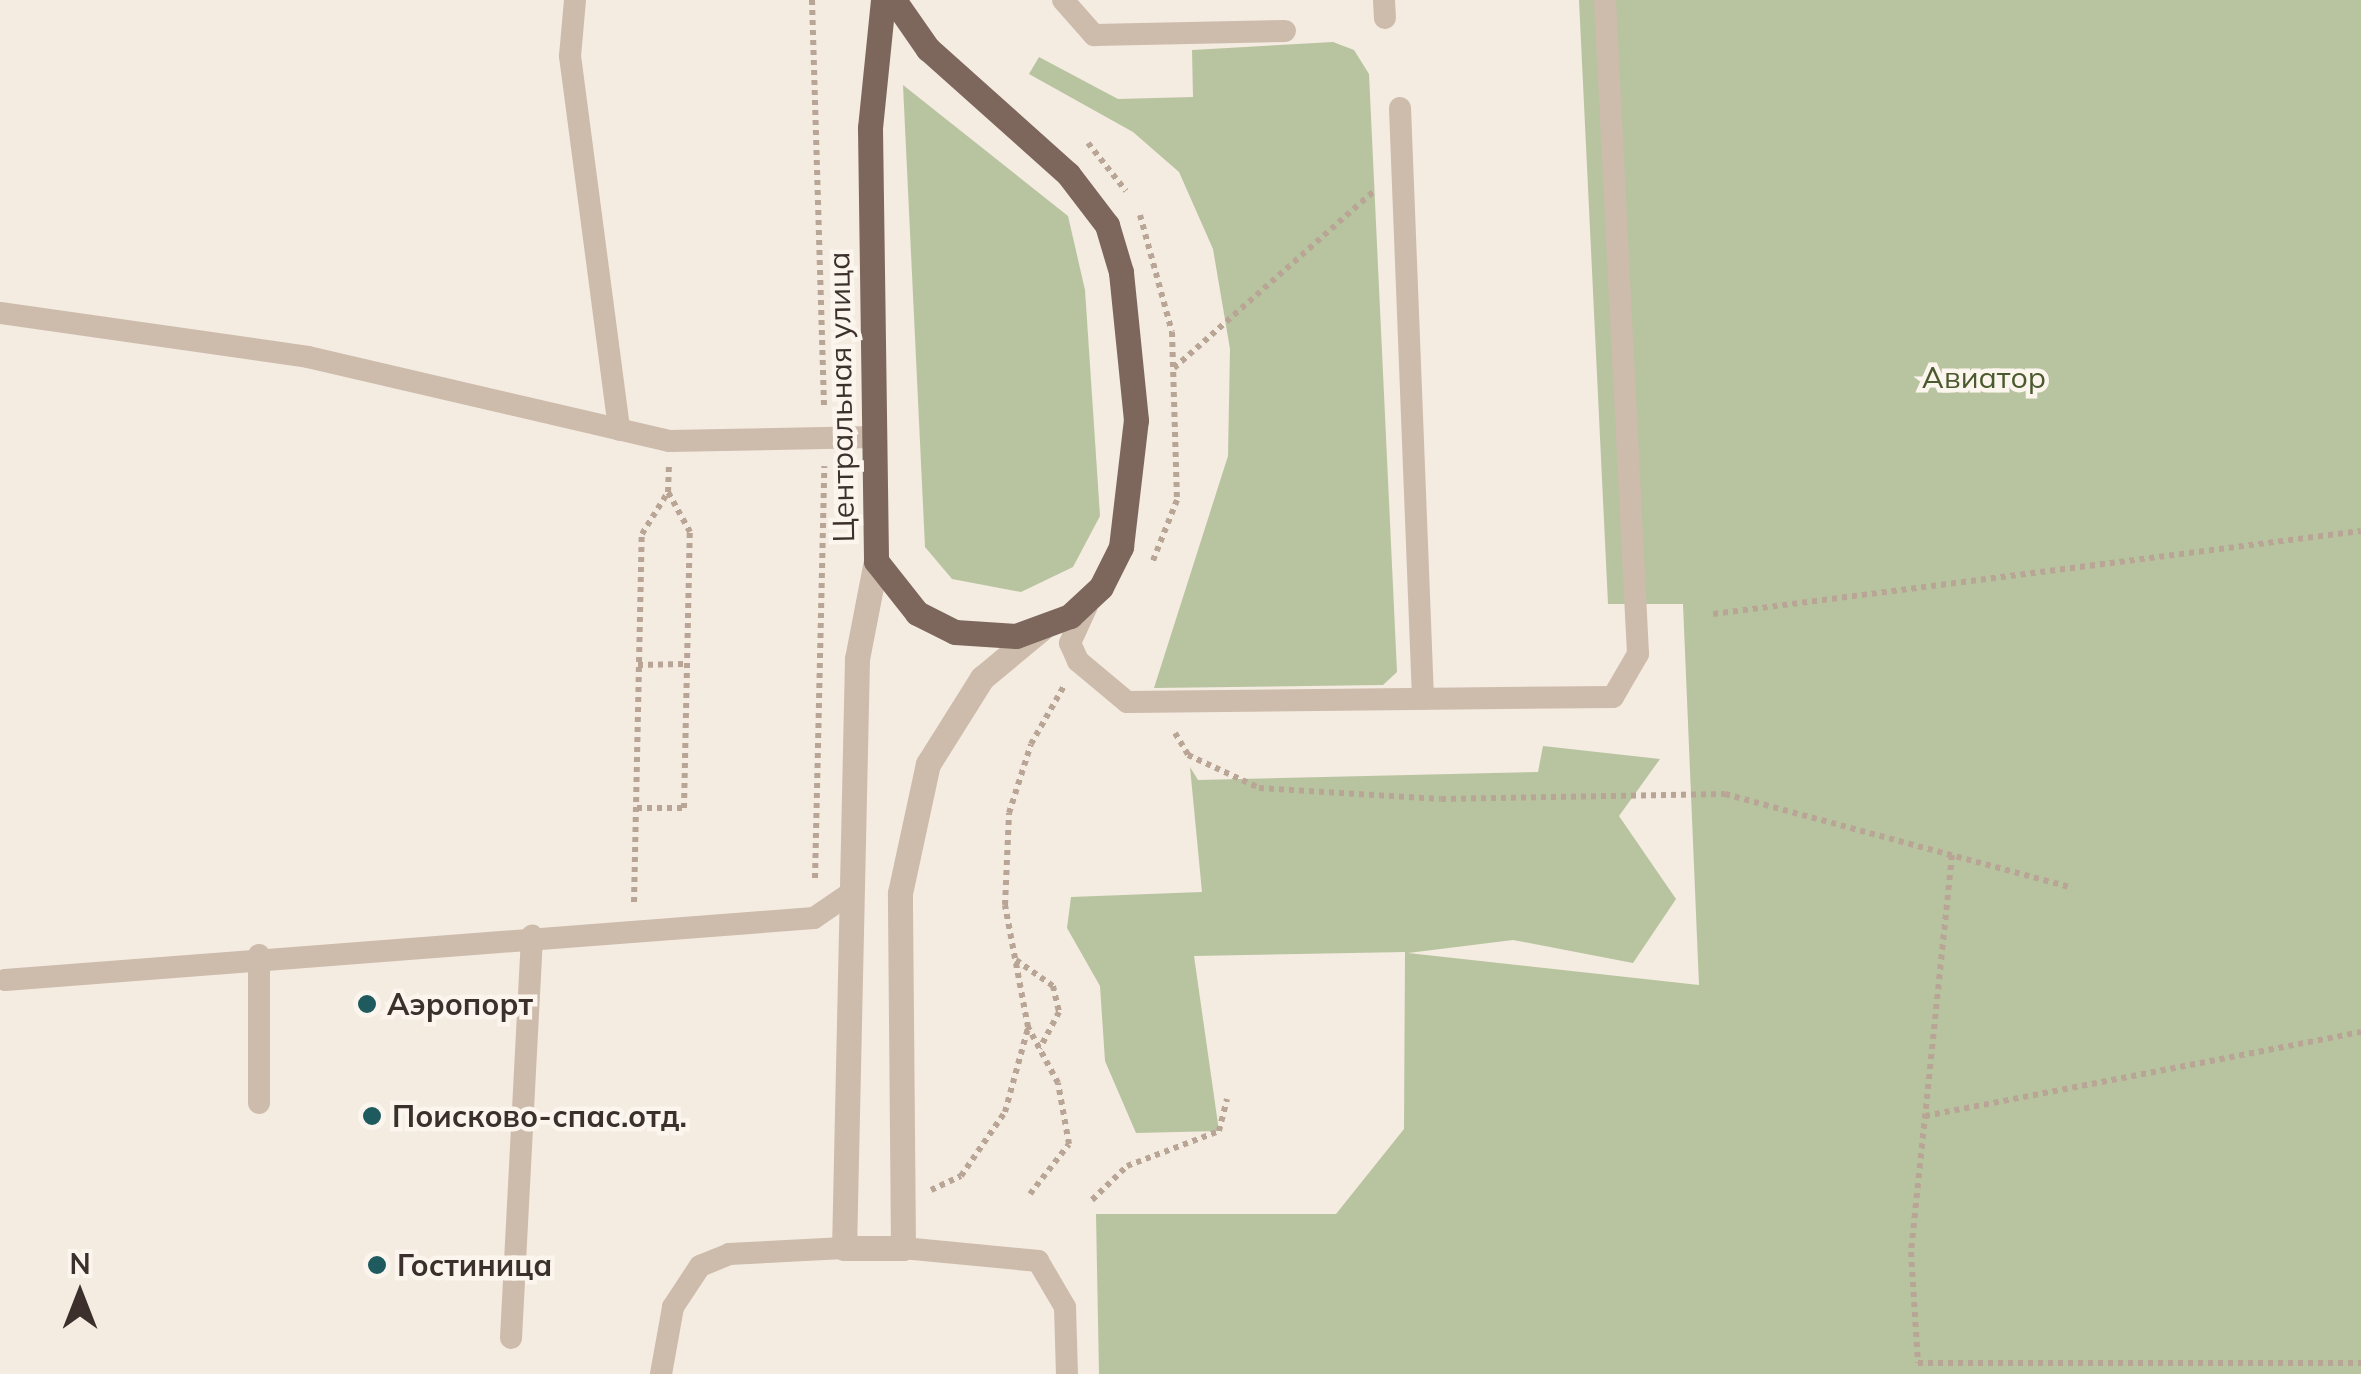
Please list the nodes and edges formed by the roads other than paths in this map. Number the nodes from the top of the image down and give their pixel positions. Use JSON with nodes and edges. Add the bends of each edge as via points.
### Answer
{"nodes":[{"id":1,"x":575,"y":0,"type":"edge"},
{"id":2,"x":882,"y":0,"type":"edge"},
{"id":3,"x":894,"y":0,"type":"edge"},
{"id":4,"x":1063,"y":0,"type":"edge"},
{"id":5,"x":1605,"y":0,"type":"edge"},
{"id":6,"x":1284,"y":31,"type":"dead end"},
{"id":7,"x":1400,"y":108,"type":"dead end"},
{"id":8,"x":0,"y":312,"type":"edge"},
{"id":9,"x":619,"y":430,"type":"junction"},
{"id":10,"x":874,"y":436,"type":"junction"},
{"id":11,"x":876,"y":561,"type":"junction"},
{"id":12,"x":1101,"y":587,"type":"junction"},
{"id":13,"x":1046,"y":626,"type":"junction"},
{"id":14,"x":1423,"y":699,"type":"junction"},
{"id":15,"x":849,"y":894,"type":"junction"},
{"id":16,"x":532,"y":936,"type":"junction"},
{"id":17,"x":259,"y":955,"type":"junction"},
{"id":18,"x":5,"y":980,"type":"dead end"},
{"id":19,"x":259,"y":1102,"type":"dead end"},
{"id":20,"x":844,"y":1248,"type":"junction"},
{"id":21,"x":902,"y":1248,"type":"junction"},
{"id":22,"x":511,"y":1338,"type":"dead end"},
{"id":23,"x":661,"y":1374,"type":"edge"},
{"id":24,"x":1067,"y":1374,"type":"edge"}],
"edges":[{"from":1,"to":9,"type":"lane","via":[[570,56]]},
{"from":2,"to":10,"type":"main road","name":"Центральная улица","via":[[870,128]]},
{"from":3,"to":12,"type":"main road","via":[[928,49],[1068,174],[1107,226],[1121,272],[1136,420],[1124,531]]},
{"from":4,"to":6,"type":"lane","via":[[1094,35]]},
{"from":5,"to":14,"type":"lane","via":[[1638,654],[1613,697]]},
{"from":7,"to":14,"type":"lane"},
{"from":8,"to":9,"type":"lane","via":[[308,357]]},
{"from":9,"to":10,"type":"lane","via":[[669,441]]},
{"from":10,"to":11,"type":"main road","name":"Центральная улица"},
{"from":11,"to":13,"type":"main road","name":"Центральная улица","via":[[917,614],[955,632],[1016,636]]},
{"from":11,"to":15,"type":"street","via":[[857,659]]},
{"from":12,"to":13,"type":"main road","name":"Центральная улица"},
{"from":12,"to":14,"type":"lane","via":[[1075,622],[1078,661],[1127,702]]},
{"from":13,"to":21,"type":"street","via":[[982,678],[955,715],[912,813],[900,893]]},
{"from":15,"to":16,"type":"lane","via":[[814,918]]},
{"from":15,"to":20,"type":"street"},
{"from":16,"to":17,"type":"lane"},
{"from":16,"to":22,"type":"lane"},
{"from":17,"to":18,"type":"lane"},
{"from":17,"to":19,"type":"lane"},
{"from":20,"to":21,"type":"street"},
{"from":20,"to":23,"type":"lane","via":[[730,1254],[700,1266],[673,1307]]},
{"from":21,"to":24,"type":"lane","via":[[1038,1261],[1065,1306]]}]}
